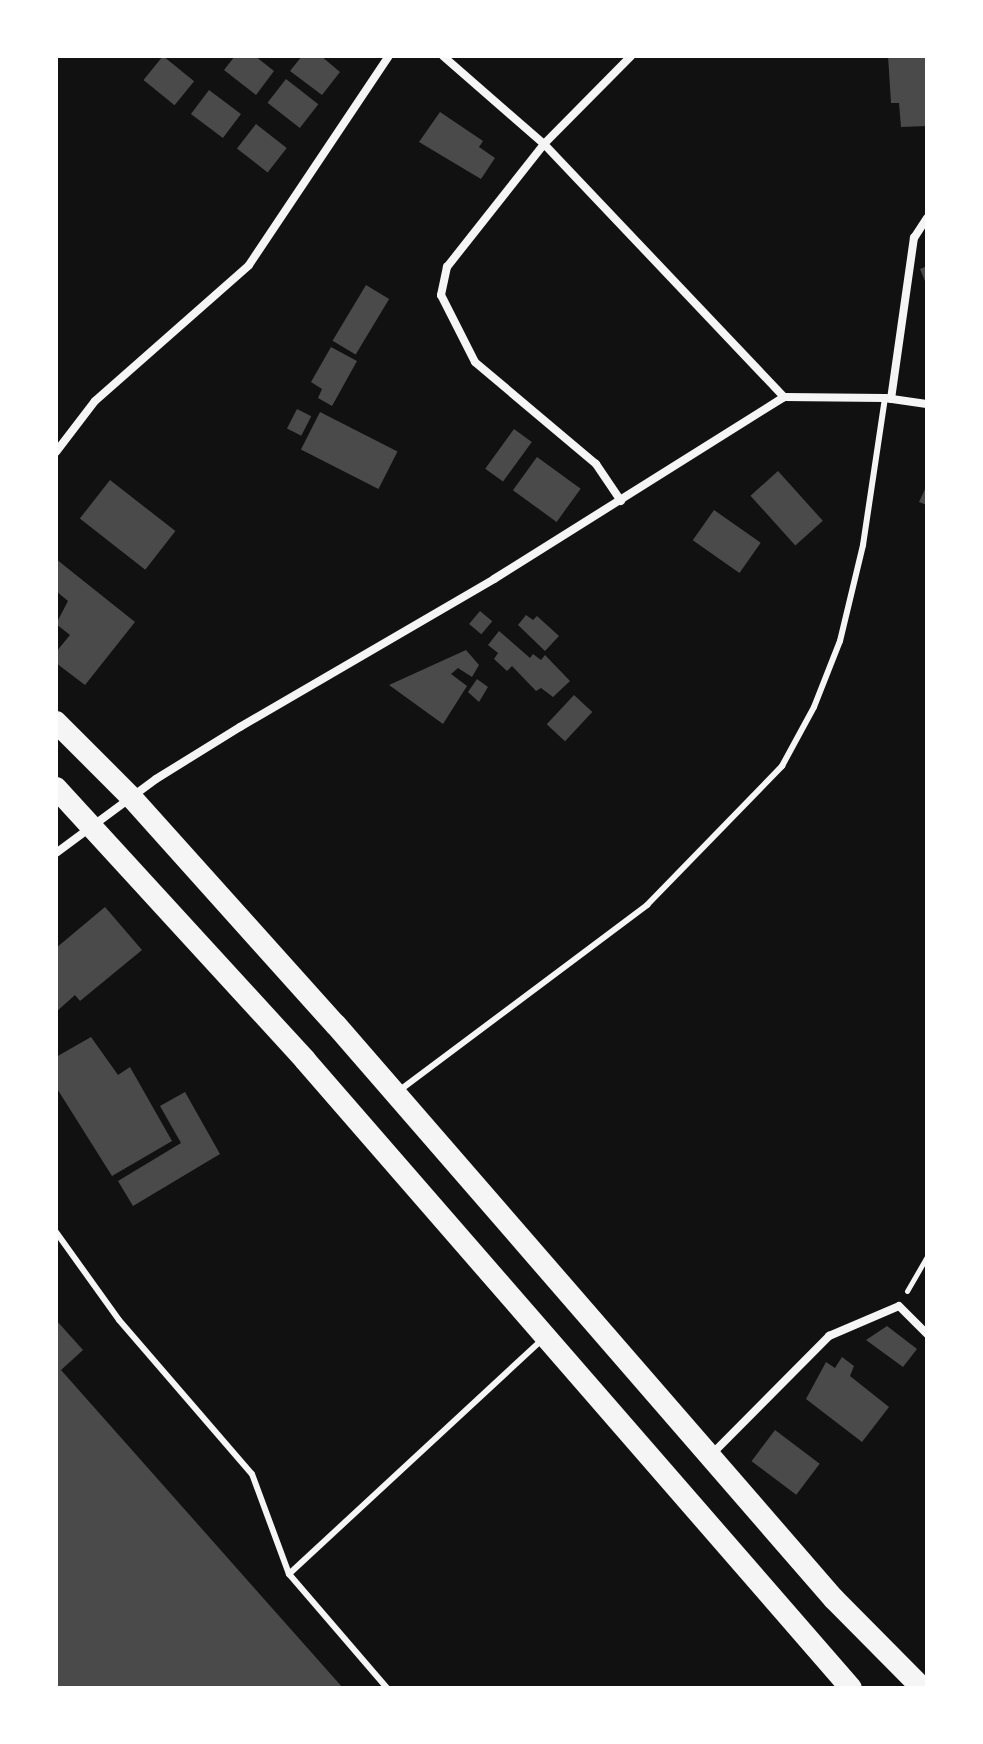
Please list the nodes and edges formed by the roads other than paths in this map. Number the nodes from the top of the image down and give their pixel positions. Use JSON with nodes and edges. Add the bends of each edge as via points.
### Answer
{"nodes":[{"id":1,"x":389,"y":56,"type":"edge"},
{"id":2,"x":443,"y":56,"type":"edge"},
{"id":3,"x":631,"y":56,"type":"edge"},
{"id":4,"x":544,"y":144,"type":"junction"},
{"id":5,"x":927,"y":218,"type":"edge"},
{"id":6,"x":784,"y":397,"type":"junction"},
{"id":7,"x":888,"y":398,"type":"junction"},
{"id":8,"x":927,"y":404,"type":"edge"},
{"id":9,"x":56,"y":452,"type":"edge"},
{"id":10,"x":621,"y":501,"type":"junction"},
{"id":11,"x":56,"y":722,"type":"edge"},
{"id":12,"x":56,"y":788,"type":"edge"},
{"id":13,"x":132,"y":798,"type":"junction"},
{"id":14,"x":92,"y":826,"type":"junction"},
{"id":15,"x":56,"y":853,"type":"edge"},
{"id":16,"x":396,"y":1093,"type":"junction"},
{"id":17,"x":56,"y":1232,"type":"edge"},
{"id":18,"x":927,"y":1334,"type":"edge"},
{"id":19,"x":544,"y":1338,"type":"junction"},
{"id":20,"x":710,"y":1455,"type":"junction"},
{"id":21,"x":289,"y":1574,"type":"junction"},
{"id":22,"x":387,"y":1688,"type":"edge"},
{"id":23,"x":851,"y":1688,"type":"edge"},
{"id":24,"x":922,"y":1688,"type":"edge"}],
"edges":[{"from":1,"to":9,"type":"street","via":[[249,265],[95,401]]},
{"from":2,"to":4,"type":"street"},
{"from":3,"to":4,"type":"street"},
{"from":4,"to":6,"type":"street"},
{"from":4,"to":10,"type":"street","via":[[447,267],[441,295],[475,362],[596,464]]},
{"from":5,"to":7,"type":"street","via":[[914,238]]},
{"from":6,"to":7,"type":"street"},
{"from":6,"to":10,"type":"street"},
{"from":7,"to":8,"type":"street"},
{"from":7,"to":16,"type":"lane","via":[[840,641],[814,707],[782,766],[647,905]]},
{"from":10,"to":13,"type":"street","via":[[240,727]]},
{"from":11,"to":13,"type":"highway"},
{"from":12,"to":14,"type":"highway"},
{"from":13,"to":14,"type":"street"},
{"from":13,"to":16,"type":"highway"},
{"from":14,"to":15,"type":"street"},
{"from":14,"to":19,"type":"highway","via":[[305,1060]]},
{"from":16,"to":20,"type":"highway"},
{"from":17,"to":21,"type":"lane","via":[[119,1320],[252,1474]]},
{"from":18,"to":20,"type":"street","via":[[899,1306],[829,1336]]},
{"from":19,"to":21,"type":"lane"},
{"from":19,"to":23,"type":"highway"},
{"from":20,"to":24,"type":"highway","via":[[834,1599]]},
{"from":21,"to":22,"type":"lane"}]}
